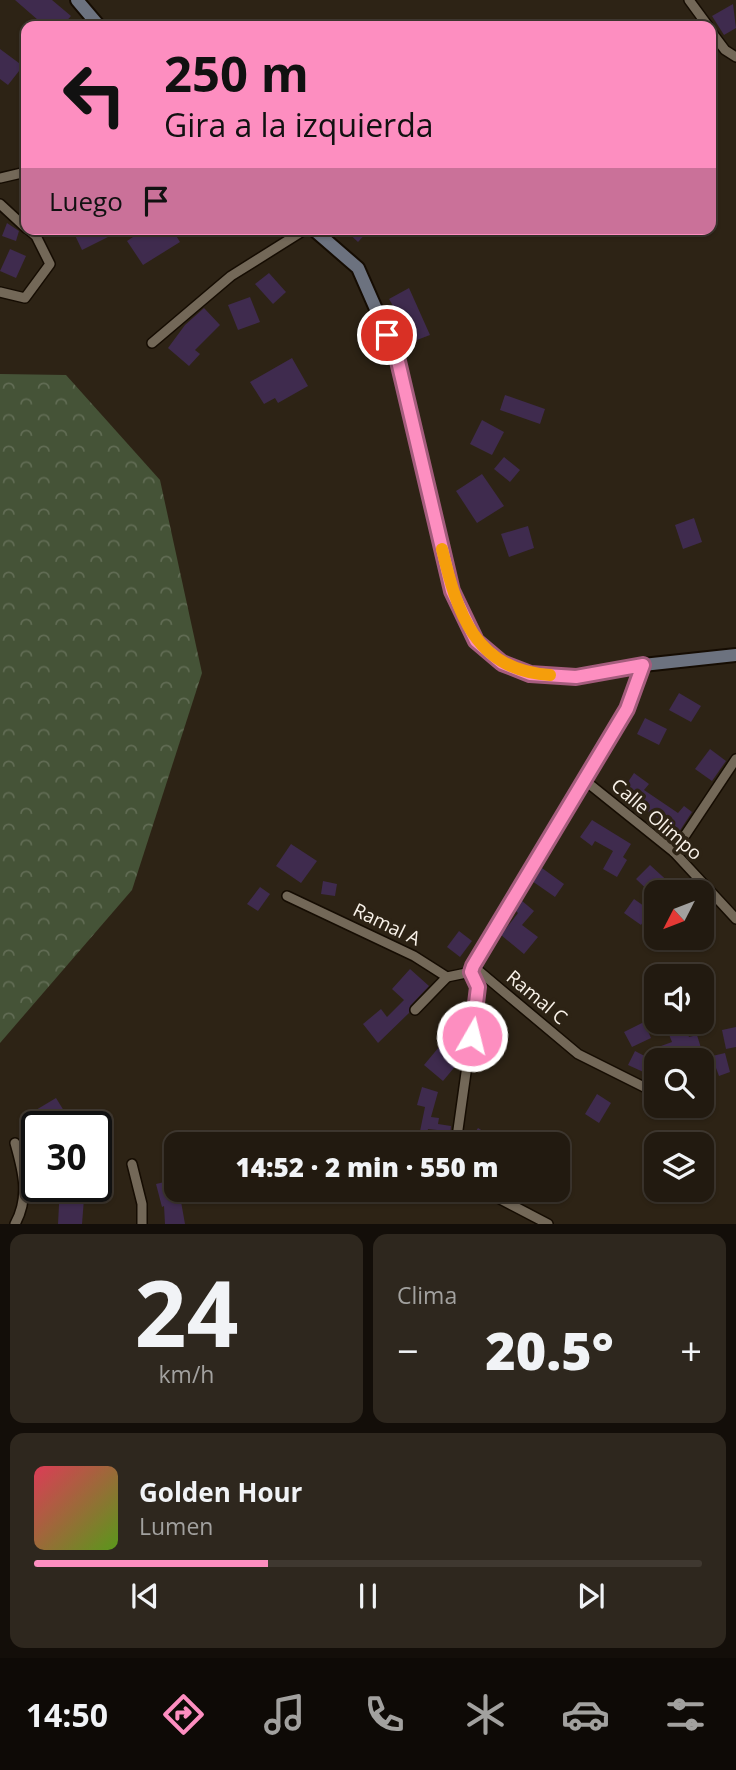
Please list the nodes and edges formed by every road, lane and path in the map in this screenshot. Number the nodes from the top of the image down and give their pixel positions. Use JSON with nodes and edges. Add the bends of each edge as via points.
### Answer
{"nodes":[{"id":1,"x":78,"y":0,"type":"edge"},
{"id":2,"x":689,"y":0,"type":"edge"},
{"id":3,"x":95,"y":21,"type":"edge"},
{"id":4,"x":704,"y":21,"type":"edge"},
{"id":5,"x":716,"y":38,"type":"edge"},
{"id":6,"x":736,"y":57,"type":"edge"},
{"id":7,"x":21,"y":173,"type":"edge"},
{"id":8,"x":0,"y":178,"type":"edge"},
{"id":9,"x":0,"y":204,"type":"edge"},
{"id":10,"x":21,"y":223,"type":"edge"},
{"id":11,"x":35,"y":235,"type":"edge"},
{"id":12,"x":296,"y":235,"type":"edge"},
{"id":13,"x":320,"y":235,"type":"edge"},
{"id":14,"x":0,"y":292,"type":"edge"},
{"id":15,"x":152,"y":343,"type":"dead end"},
{"id":16,"x":736,"y":655,"type":"edge"},
{"id":17,"x":643,"y":665,"type":"junction"},
{"id":18,"x":736,"y":759,"type":"edge"},
{"id":19,"x":583,"y":779,"type":"junction"},
{"id":20,"x":674,"y":852,"type":"junction"},
{"id":21,"x":287,"y":896,"type":"dead end"},
{"id":22,"x":736,"y":919,"type":"edge"},
{"id":23,"x":472,"y":969,"type":"junction"},
{"id":24,"x":447,"y":977,"type":"junction"},
{"id":25,"x":415,"y":1010,"type":"dead end"},
{"id":26,"x":644,"y":1087,"type":"edge"},
{"id":27,"x":458,"y":1132,"type":"edge"},
{"id":28,"x":15,"y":1143,"type":"dead end"},
{"id":29,"x":132,"y":1164,"type":"dead end"},
{"id":30,"x":506,"y":1202,"type":"edge"},
{"id":31,"x":15,"y":1224,"type":"edge"},
{"id":32,"x":142,"y":1224,"type":"edge"},
{"id":33,"x":548,"y":1224,"type":"edge"}],
"edges":[{"from":1,"to":3,"type":"street"},
{"from":2,"to":4,"type":"street"},
{"from":5,"to":6,"type":"street"},
{"from":7,"to":8,"type":"street"},
{"from":9,"to":10,"type":"street"},
{"from":11,"to":14,"type":"street","via":[[50,264],[25,298]]},
{"from":12,"to":15,"type":"street","via":[[231,276]]},
{"from":13,"to":17,"type":"street","via":[[358,268],[397,357],[452,591],[476,641],[502,663],[530,674],[576,677]]},
{"from":16,"to":17,"type":"street"},
{"from":17,"to":19,"type":"street","via":[[627,709]]},
{"from":18,"to":20,"type":"street"},
{"from":19,"to":20,"type":"street","name":"Calle Olimpo"},
{"from":19,"to":23,"type":"street"},
{"from":20,"to":22,"type":"street","name":"Calle Olimpo"},
{"from":21,"to":24,"type":"street","name":"Ramal A","via":[[414,956]]},
{"from":23,"to":24,"type":"street"},
{"from":23,"to":26,"type":"street","name":"Ramal C","via":[[578,1054]]},
{"from":23,"to":27,"type":"street","via":[[478,987]]},
{"from":24,"to":25,"type":"street"},
{"from":28,"to":31,"type":"street","via":[[25,1179]]},
{"from":29,"to":32,"type":"street"},
{"from":30,"to":33,"type":"street"}]}
